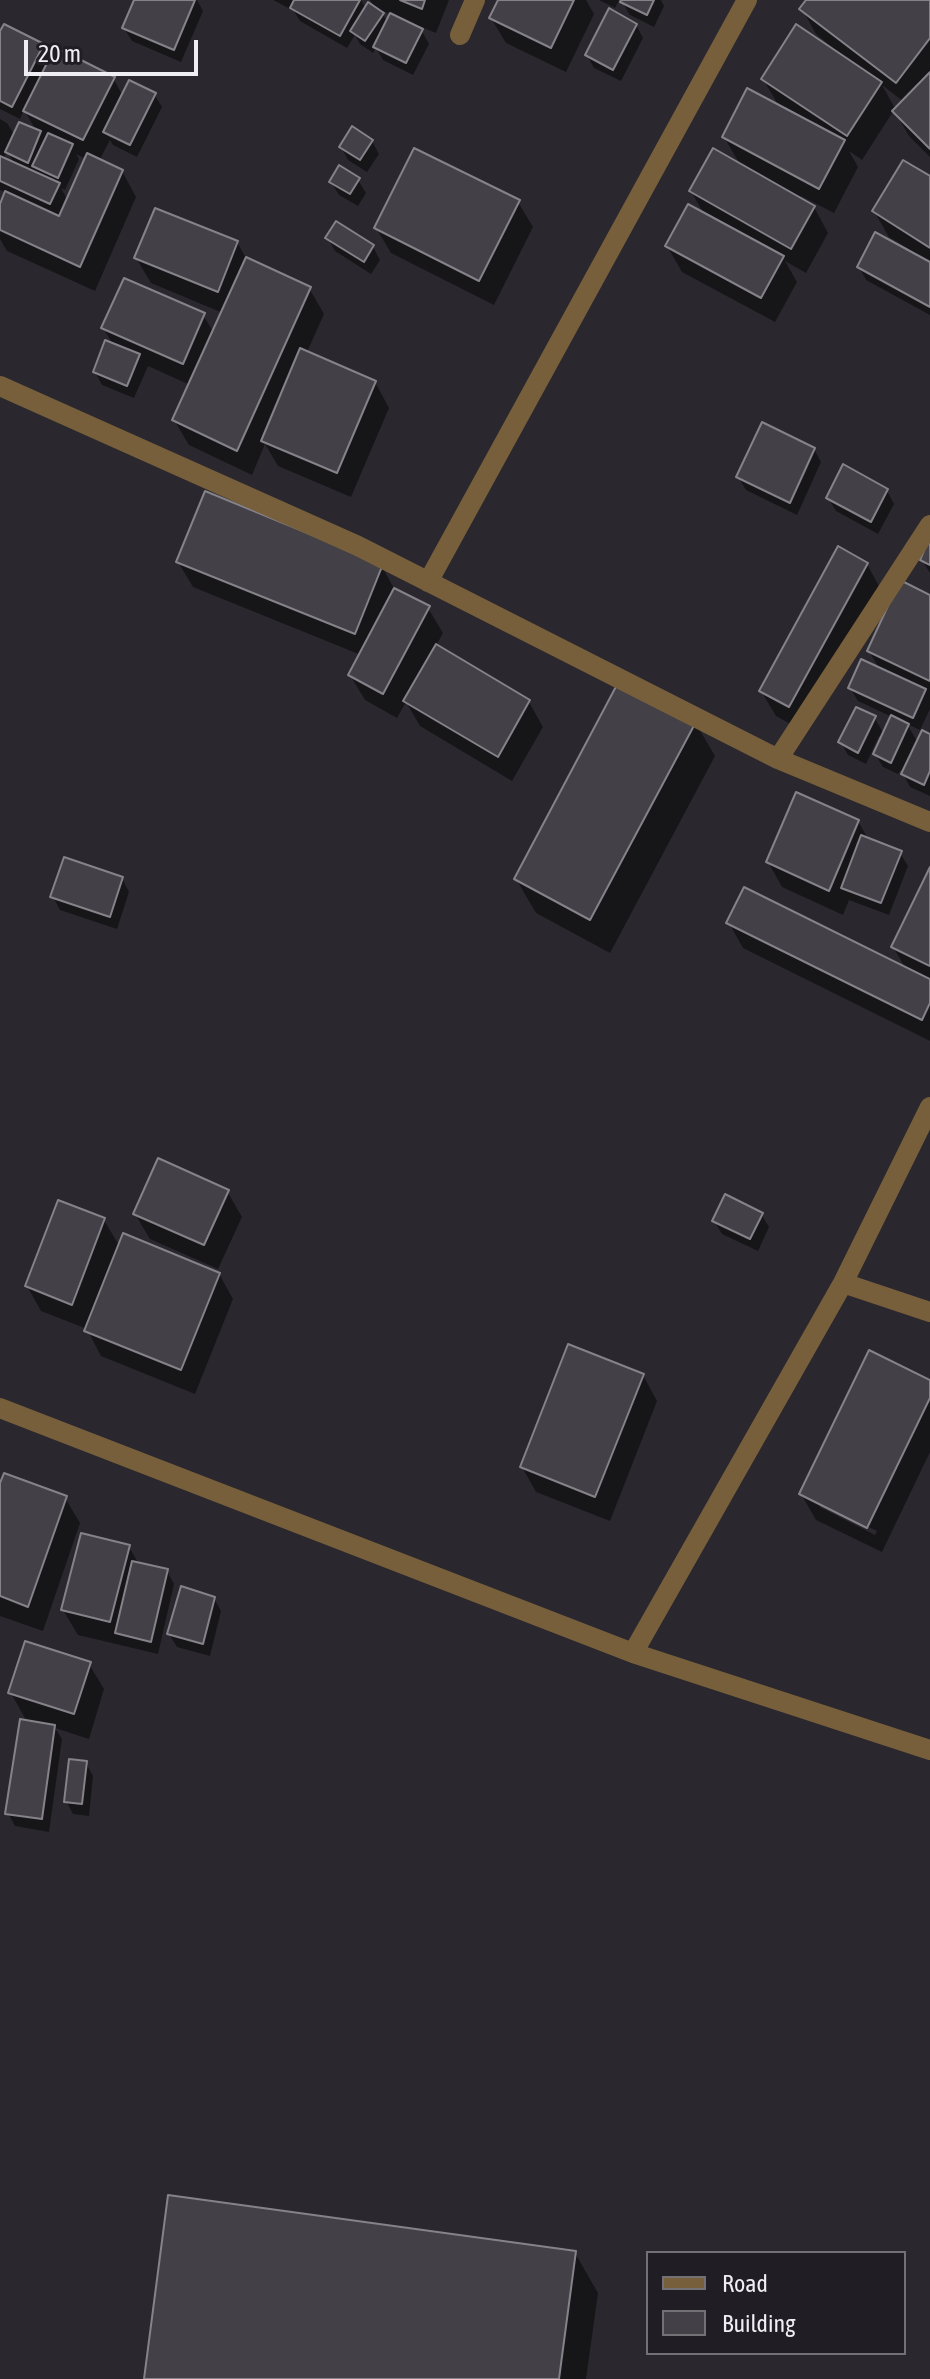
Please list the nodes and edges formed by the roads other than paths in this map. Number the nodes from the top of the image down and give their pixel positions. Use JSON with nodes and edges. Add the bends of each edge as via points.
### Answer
{"nodes":[{"id":1,"x":475,"y":0,"type":"edge"},
{"id":2,"x":747,"y":0,"type":"edge"},
{"id":3,"x":460,"y":35,"type":"dead end"},
{"id":4,"x":0,"y":386,"type":"edge"},
{"id":5,"x":930,"y":525,"type":"edge"},
{"id":6,"x":428,"y":582,"type":"junction"},
{"id":7,"x":778,"y":759,"type":"junction"},
{"id":8,"x":930,"y":822,"type":"edge"},
{"id":9,"x":930,"y":1107,"type":"edge"},
{"id":10,"x":843,"y":1283,"type":"junction"},
{"id":11,"x":930,"y":1312,"type":"edge"},
{"id":12,"x":0,"y":1408,"type":"edge"},
{"id":13,"x":633,"y":1653,"type":"junction"},
{"id":14,"x":930,"y":1750,"type":"edge"}],
"edges":[{"from":1,"to":3,"type":"street"},
{"from":2,"to":6,"type":"street"},
{"from":4,"to":6,"type":"street"},
{"from":5,"to":7,"type":"street"},
{"from":6,"to":7,"type":"street"},
{"from":7,"to":8,"type":"street"},
{"from":9,"to":10,"type":"street"},
{"from":10,"to":11,"type":"street"},
{"from":10,"to":13,"type":"street"},
{"from":12,"to":13,"type":"street"},
{"from":13,"to":14,"type":"street"}]}
